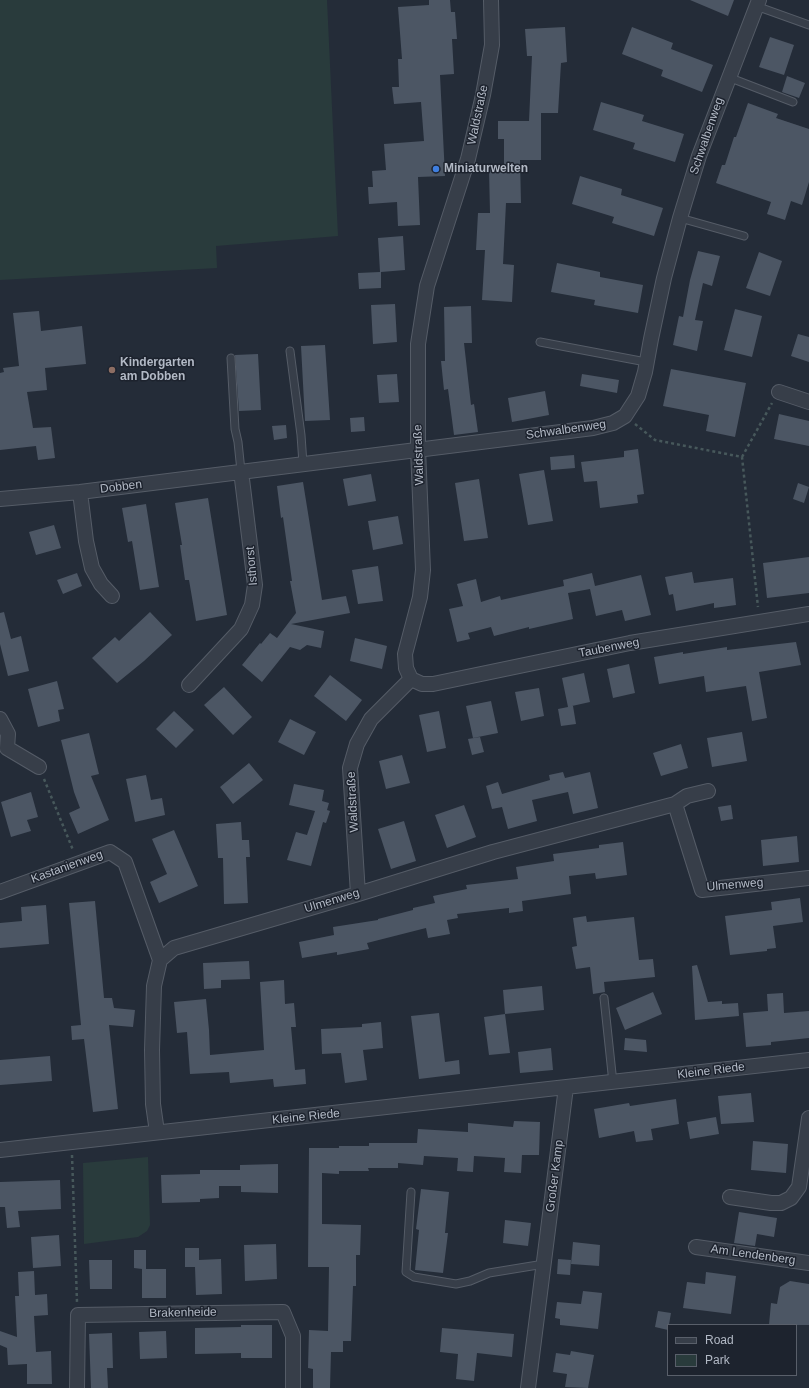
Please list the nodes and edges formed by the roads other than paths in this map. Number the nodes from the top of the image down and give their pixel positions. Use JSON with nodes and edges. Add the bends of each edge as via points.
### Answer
{"nodes":[{"id":1,"x":491,"y":0,"type":"edge"},
{"id":2,"x":758,"y":3,"type":"edge"},
{"id":3,"x":809,"y":25,"type":"edge"},
{"id":4,"x":728,"y":77,"type":"junction"},
{"id":5,"x":793,"y":102,"type":"dead end"},
{"id":6,"x":680,"y":218,"type":"junction"},
{"id":7,"x":744,"y":236,"type":"dead end"},
{"id":8,"x":540,"y":342,"type":"dead end"},
{"id":9,"x":290,"y":351,"type":"dead end"},
{"id":10,"x":231,"y":358,"type":"dead end"},
{"id":11,"x":646,"y":362,"type":"junction"},
{"id":12,"x":779,"y":392,"type":"road end"},
{"id":13,"x":809,"y":402,"type":"edge"},
{"id":14,"x":418,"y":449,"type":"junction"},
{"id":15,"x":303,"y":464,"type":"junction"},
{"id":16,"x":241,"y":471,"type":"junction"},
{"id":17,"x":80,"y":492,"type":"junction"},
{"id":18,"x":0,"y":499,"type":"edge"},
{"id":19,"x":112,"y":596,"type":"dead end"},
{"id":20,"x":809,"y":614,"type":"edge"},
{"id":21,"x":411,"y":679,"type":"junction"},
{"id":22,"x":189,"y":685,"type":"dead end"},
{"id":23,"x":0,"y":719,"type":"edge"},
{"id":24,"x":3,"y":753,"type":"edge"},
{"id":25,"x":39,"y":767,"type":"road end"},
{"id":26,"x":708,"y":791,"type":"dead end"},
{"id":27,"x":675,"y":804,"type":"junction"},
{"id":28,"x":809,"y":878,"type":"edge"},
{"id":29,"x":0,"y":892,"type":"edge"},
{"id":30,"x":358,"y":894,"type":"junction"},
{"id":31,"x":160,"y":960,"type":"junction"},
{"id":32,"x":604,"y":998,"type":"dead end"},
{"id":33,"x":809,"y":1060,"type":"edge"},
{"id":34,"x":613,"y":1083,"type":"junction"},
{"id":35,"x":566,"y":1087,"type":"junction"},
{"id":36,"x":809,"y":1118,"type":"edge"},
{"id":37,"x":157,"y":1132,"type":"junction"},
{"id":38,"x":808,"y":1133,"type":"edge"},
{"id":39,"x":0,"y":1150,"type":"edge"},
{"id":40,"x":411,"y":1192,"type":"dead end"},
{"id":41,"x":730,"y":1197,"type":"dead end"},
{"id":42,"x":696,"y":1247,"type":"dead end"},
{"id":43,"x":809,"y":1263,"type":"edge"},
{"id":44,"x":544,"y":1264,"type":"junction"},
{"id":45,"x":77,"y":1388,"type":"edge"},
{"id":46,"x":293,"y":1388,"type":"edge"},
{"id":47,"x":528,"y":1388,"type":"edge"}],
"edges":[{"from":1,"to":14,"type":"street","name":"Waldstraße","via":[[492,45],[483,94],[468,159],[427,286],[418,344]]},
{"from":2,"to":3,"type":"lane","name":"Schwalbenweg"},
{"from":2,"to":4,"type":"street","name":"Schwalbenweg"},
{"from":4,"to":5,"type":"lane"},
{"from":4,"to":6,"type":"street","name":"Schwalbenweg"},
{"from":6,"to":7,"type":"lane"},
{"from":6,"to":11,"type":"street","name":"Schwalbenweg"},
{"from":8,"to":11,"type":"lane"},
{"from":9,"to":15,"type":"lane"},
{"from":10,"to":16,"type":"lane","via":[[235,429]]},
{"from":11,"to":14,"type":"street","name":"Schwalbenweg","via":[[638,396],[626,416],[613,423],[594,428]]},
{"from":12,"to":13,"type":"street"},
{"from":14,"to":15,"type":"street","name":"Dobben"},
{"from":14,"to":21,"type":"street","name":"Waldstraße","via":[[423,570],[420,597],[405,654],[406,668]]},
{"from":15,"to":16,"type":"street","name":"Dobben"},
{"from":16,"to":17,"type":"street","name":"Dobben"},
{"from":16,"to":22,"type":"street","name":"Isthorst","via":[[255,585],[252,605],[242,629]]},
{"from":17,"to":18,"type":"street","name":"Dobben"},
{"from":17,"to":19,"type":"street","via":[[92,568]]},
{"from":20,"to":21,"type":"street","name":"Taubenweg","via":[[630,643],[433,684],[422,684]]},
{"from":21,"to":30,"type":"street","name":"Waldstraße","via":[[371,719],[356,744],[350,768]]},
{"from":23,"to":24,"type":"street","via":[[8,734]]},
{"from":24,"to":25,"type":"street"},
{"from":26,"to":27,"type":"street","name":"Ulmenweg","via":[[687,796]]},
{"from":27,"to":28,"type":"street","name":"Ulmenweg","via":[[702,890]]},
{"from":27,"to":30,"type":"street","name":"Ulmenweg","via":[[493,852]]},
{"from":29,"to":31,"type":"street","name":"Kastanienweg","via":[[110,852],[125,862]]},
{"from":30,"to":31,"type":"street","name":"Ulmenweg","via":[[174,948]]},
{"from":31,"to":37,"type":"street","via":[[154,986],[152,1050],[153,1104]]},
{"from":32,"to":34,"type":"lane"},
{"from":33,"to":34,"type":"street","name":"Kleine Riede"},
{"from":34,"to":35,"type":"street","name":"Kleine Riede"},
{"from":35,"to":37,"type":"street","name":"Kleine Riede"},
{"from":35,"to":44,"type":"street","name":"Großer Kamp"},
{"from":36,"to":38,"type":"street"},
{"from":37,"to":39,"type":"street","name":"Kleine Riede"},
{"from":38,"to":41,"type":"street","via":[[799,1187],[791,1198],[781,1203],[771,1203]]},
{"from":40,"to":44,"type":"lane","via":[[406,1272],[414,1277],[456,1284],[489,1273]]},
{"from":42,"to":43,"type":"street","name":"Am Lendenberg"},
{"from":44,"to":47,"type":"street","name":"Großer Kamp"},
{"from":45,"to":46,"type":"street","name":"Brakenheide","via":[[78,1315],[283,1312],[293,1336]]}]}
